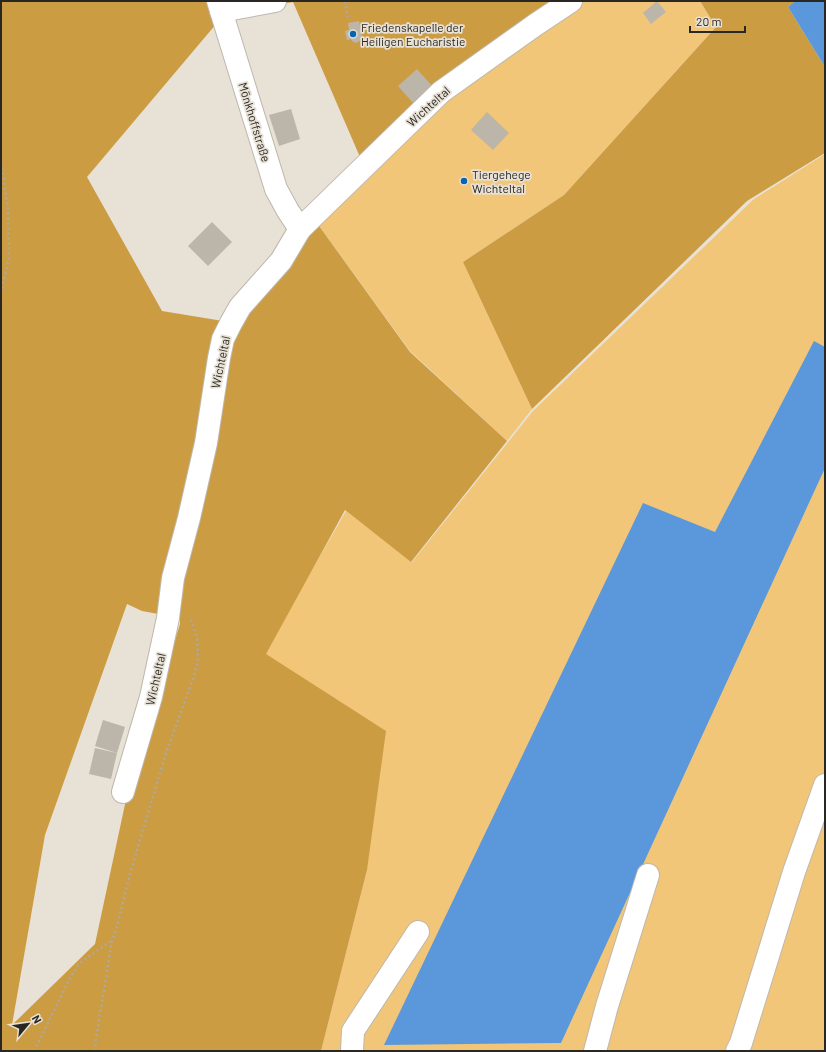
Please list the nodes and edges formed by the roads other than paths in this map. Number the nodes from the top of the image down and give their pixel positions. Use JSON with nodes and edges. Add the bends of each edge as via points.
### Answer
{"nodes":[{"id":1,"x":275,"y":1,"type":"edge"},
{"id":2,"x":571,"y":1,"type":"edge"},
{"id":3,"x":220,"y":6,"type":"edge"},
{"id":4,"x":300,"y":229,"type":"junction"},
{"id":5,"x":825,"y":785,"type":"edge"},
{"id":6,"x":122,"y":792,"type":"dead end"},
{"id":7,"x":648,"y":875,"type":"dead end"},
{"id":8,"x":418,"y":932,"type":"dead end"},
{"id":9,"x":352,"y":1051,"type":"edge"},
{"id":10,"x":595,"y":1051,"type":"edge"},
{"id":11,"x":738,"y":1051,"type":"edge"}],
"edges":[{"from":1,"to":3,"type":"street","name":"Mönkhoffstraße"},
{"from":2,"to":4,"type":"street","name":"Wichteltal","via":[[441,92]]},
{"from":3,"to":4,"type":"street","name":"Mönkhoffstraße","via":[[276,189]]},
{"from":4,"to":6,"type":"street","name":"Wichteltal","via":[[281,261],[240,307],[223,339],[206,443],[173,578],[168,618],[151,697]]},
{"from":5,"to":11,"type":"street","via":[[794,872]]},
{"from":7,"to":10,"type":"street"},
{"from":8,"to":9,"type":"street","via":[[353,1031]]}]}
